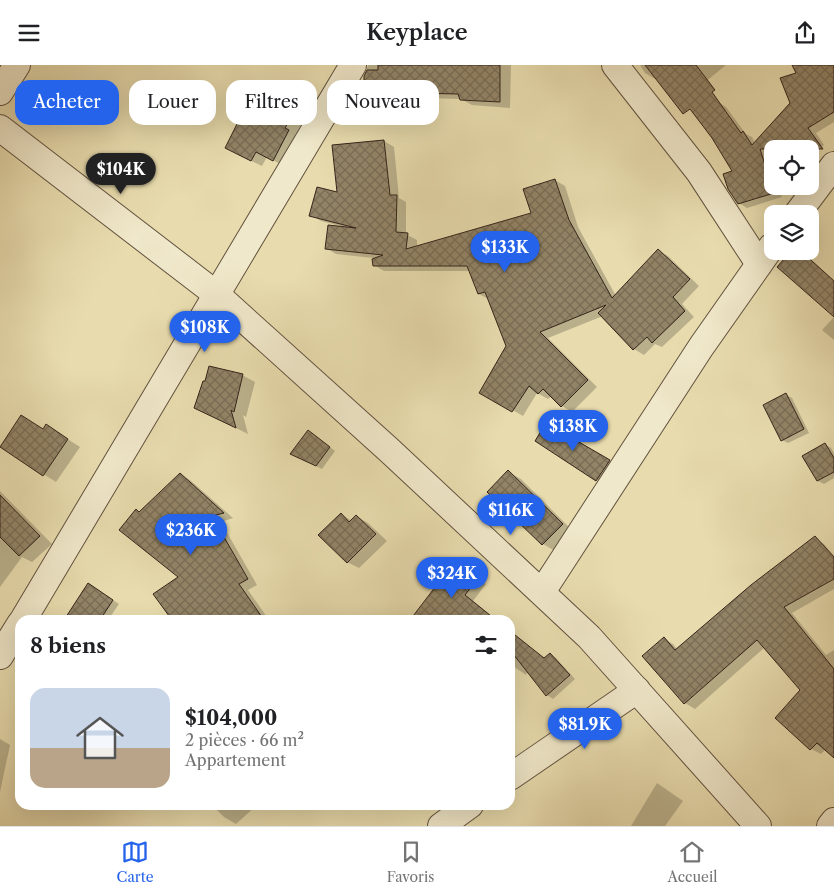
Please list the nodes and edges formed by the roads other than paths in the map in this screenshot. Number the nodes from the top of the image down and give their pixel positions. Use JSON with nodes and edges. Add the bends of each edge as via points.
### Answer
{"nodes":[{"id":1,"x":17,"y":65,"type":"edge"},
{"id":2,"x":353,"y":65,"type":"edge"},
{"id":3,"x":615,"y":65,"type":"edge"},
{"id":4,"x":0,"y":92,"type":"edge"},
{"id":5,"x":0,"y":128,"type":"edge"},
{"id":6,"x":834,"y":165,"type":"edge"},
{"id":7,"x":804,"y":205,"type":"edge"},
{"id":8,"x":764,"y":253,"type":"edge"},
{"id":9,"x":764,"y":258,"type":"edge"},
{"id":10,"x":216,"y":294,"type":"junction"},
{"id":11,"x":542,"y":593,"type":"junction"},
{"id":12,"x":26,"y":615,"type":"edge"},
{"id":13,"x":15,"y":632,"type":"edge"},
{"id":14,"x":0,"y":656,"type":"edge"},
{"id":15,"x":637,"y":690,"type":"junction"},
{"id":16,"x":515,"y":774,"type":"edge"},
{"id":17,"x":463,"y":810,"type":"edge"},
{"id":18,"x":834,"y":821,"type":"edge"},
{"id":19,"x":442,"y":826,"type":"edge"},
{"id":20,"x":758,"y":826,"type":"edge"},
{"id":21,"x":830,"y":826,"type":"edge"}],
"edges":[{"from":1,"to":4,"type":"street"},
{"from":2,"to":10,"type":"street"},
{"from":3,"to":8,"type":"street"},
{"from":5,"to":10,"type":"street"},
{"from":6,"to":7,"type":"street"},
{"from":9,"to":11,"type":"street","via":[[701,347]]},
{"from":10,"to":11,"type":"street"},
{"from":10,"to":12,"type":"street"},
{"from":11,"to":15,"type":"street","via":[[589,637]]},
{"from":13,"to":14,"type":"street"},
{"from":15,"to":16,"type":"street"},
{"from":15,"to":20,"type":"street"},
{"from":17,"to":19,"type":"street"},
{"from":18,"to":21,"type":"street"}]}
